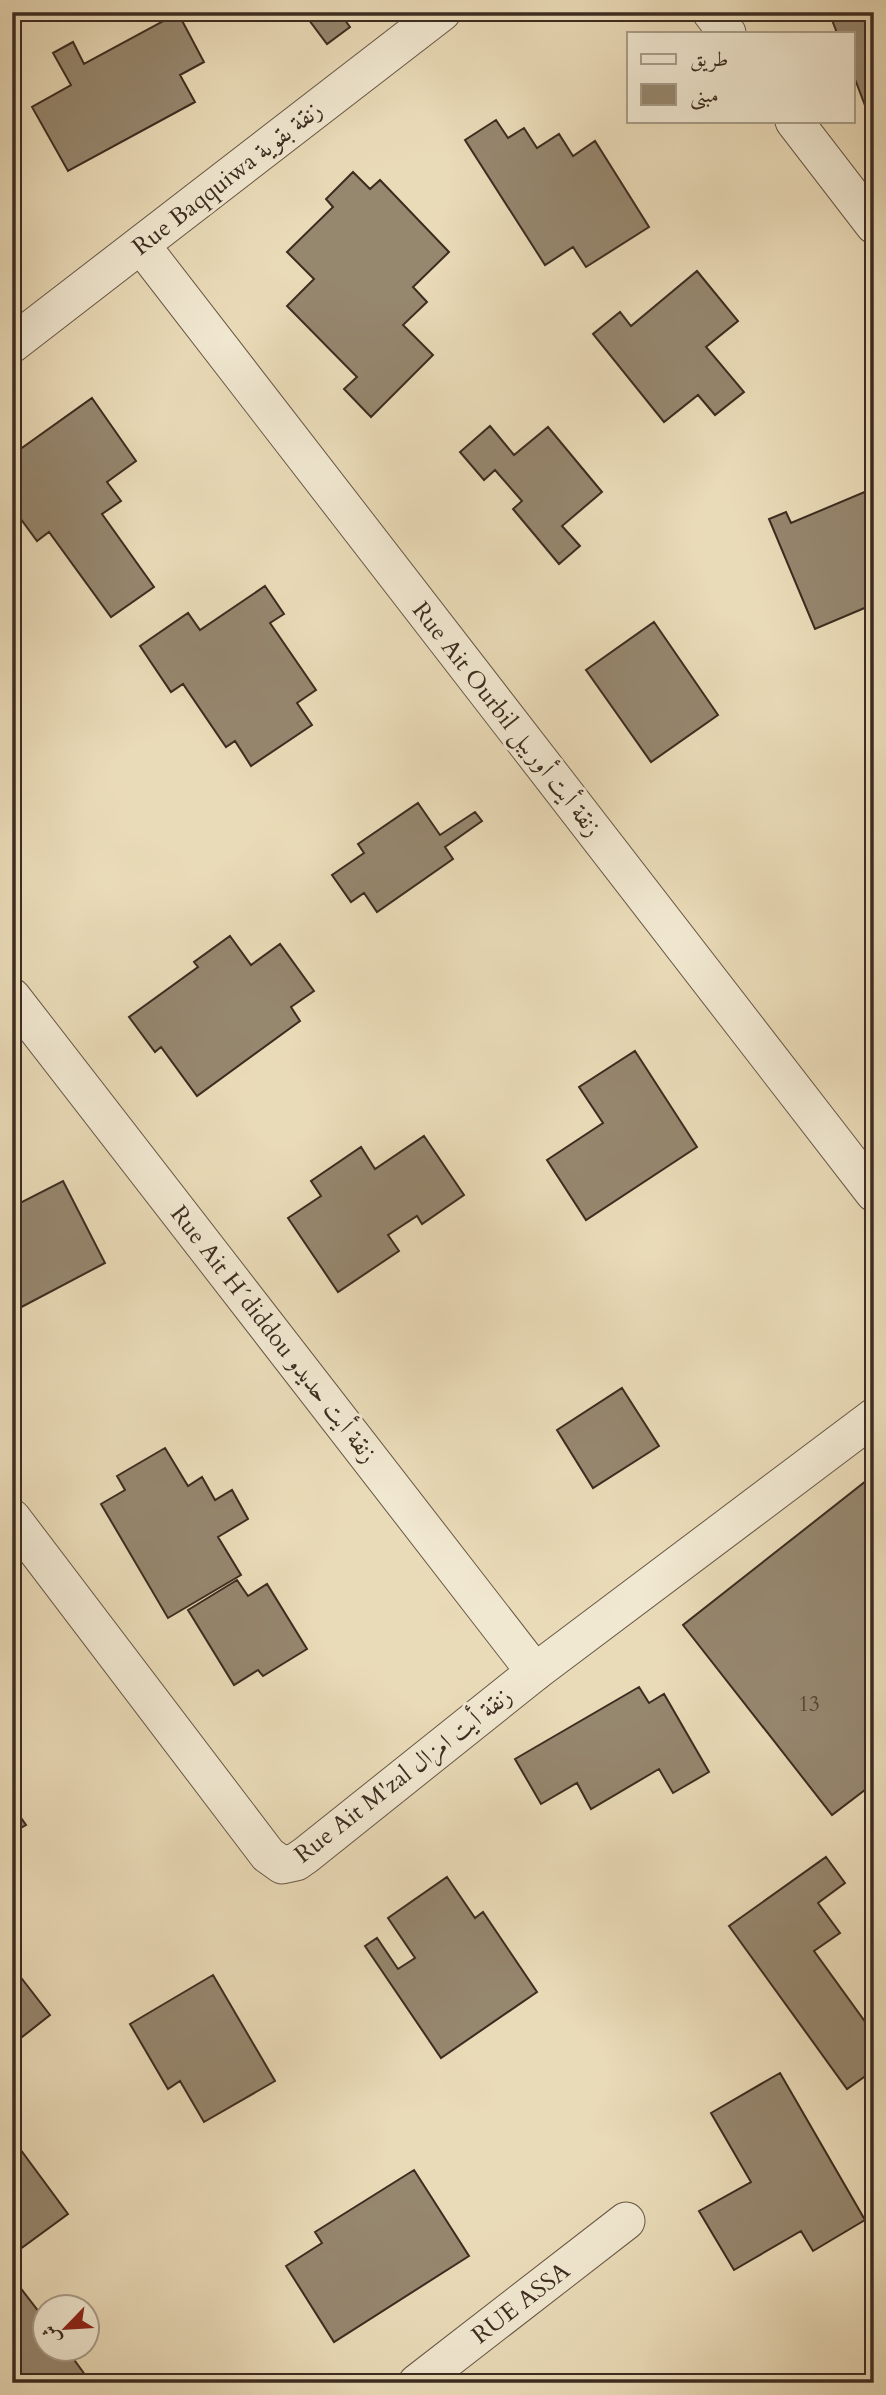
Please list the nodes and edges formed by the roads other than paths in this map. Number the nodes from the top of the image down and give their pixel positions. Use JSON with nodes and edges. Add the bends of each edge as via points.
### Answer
{"nodes":[{"id":1,"x":442,"y":12,"type":"edge"},
{"id":2,"x":711,"y":12,"type":"edge"},
{"id":3,"x":726,"y":32,"type":"edge"},
{"id":4,"x":795,"y":122,"type":"edge"},
{"id":5,"x":874,"y":225,"type":"edge"},
{"id":6,"x":141,"y":245,"type":"junction"},
{"id":7,"x":12,"y":344,"type":"edge"},
{"id":8,"x":12,"y":997,"type":"edge"},
{"id":9,"x":874,"y":1193,"type":"edge"},
{"id":10,"x":874,"y":1417,"type":"edge"},
{"id":11,"x":12,"y":1518,"type":"edge"},
{"id":12,"x":535,"y":1672,"type":"junction"},
{"id":13,"x":626,"y":2221,"type":"dead end"},
{"id":14,"x":417,"y":2383,"type":"edge"}],
"edges":[{"from":1,"to":6,"type":"street","name":"Rue Baqquiwa زنقة بقوية"},
{"from":2,"to":3,"type":"street"},
{"from":4,"to":5,"type":"street"},
{"from":6,"to":7,"type":"street","name":"Rue Baqquiwa زنقة بقوية"},
{"from":6,"to":9,"type":"street","name":"Rue Ait Ourbil زنقة أيت أوريبل"},
{"from":8,"to":12,"type":"street","name":"Rue Ait H´diddou زنقة أيت حديدو"},
{"from":10,"to":12,"type":"street","name":"Rue Ait M'zal زنقة أيت امزال"},
{"from":11,"to":12,"type":"street","name":"Rue Ait M'zal زنقة أيت امزال","via":[[268,1855],[282,1865],[306,1855]]},
{"from":13,"to":14,"type":"street","name":"RUE ASSA"}]}
